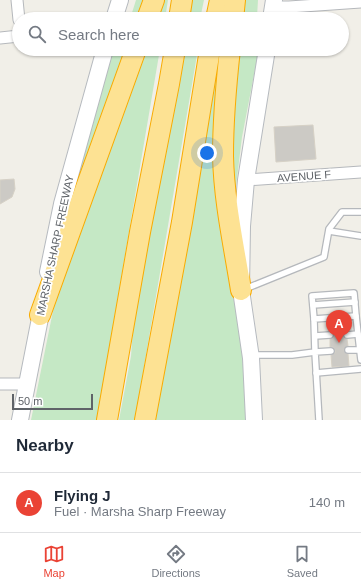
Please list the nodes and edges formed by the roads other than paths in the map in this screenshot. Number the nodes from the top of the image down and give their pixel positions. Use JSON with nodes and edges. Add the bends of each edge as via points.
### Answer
{"nodes":[{"id":1,"x":17,"y":0,"type":"edge"},
{"id":2,"x":120,"y":0,"type":"edge"},
{"id":3,"x":154,"y":0,"type":"edge"},
{"id":4,"x":182,"y":0,"type":"edge"},
{"id":5,"x":220,"y":0,"type":"edge"},
{"id":6,"x":235,"y":0,"type":"edge"},
{"id":7,"x":361,"y":2,"type":"edge"},
{"id":8,"x":273,"y":9,"type":"edge"},
{"id":9,"x":18,"y":12,"type":"edge"},
{"id":10,"x":116,"y":12,"type":"edge"},
{"id":11,"x":150,"y":12,"type":"edge"},
{"id":12,"x":180,"y":12,"type":"edge"},
{"id":13,"x":217,"y":12,"type":"edge"},
{"id":14,"x":234,"y":12,"type":"edge"},
{"id":15,"x":12,"y":37,"type":"edge"},
{"id":16,"x":0,"y":38,"type":"edge"},
{"id":17,"x":103,"y":56,"type":"edge"},
{"id":18,"x":133,"y":56,"type":"edge"},
{"id":19,"x":174,"y":56,"type":"edge"},
{"id":20,"x":209,"y":56,"type":"edge"},
{"id":21,"x":229,"y":56,"type":"edge"},
{"id":22,"x":265,"y":56,"type":"edge"},
{"id":23,"x":361,"y":172,"type":"edge"},
{"id":24,"x":246,"y":180,"type":"junction"},
{"id":25,"x":361,"y":212,"type":"edge"},
{"id":26,"x":329,"y":231,"type":"junction"},
{"id":27,"x":361,"y":236,"type":"edge"},
{"id":28,"x":241,"y":290,"type":"junction"},
{"id":29,"x":355,"y":302,"type":"junction"},
{"id":30,"x":313,"y":305,"type":"junction"},
{"id":31,"x":40,"y":315,"type":"junction"},
{"id":32,"x":356,"y":316,"type":"junction"},
{"id":33,"x":314,"y":319,"type":"junction"},
{"id":34,"x":358,"y":334,"type":"junction"},
{"id":35,"x":330,"y":335,"type":"dead end"},
{"id":36,"x":347,"y":335,"type":"dead end"},
{"id":37,"x":314,"y":336,"type":"junction"},
{"id":38,"x":348,"y":350,"type":"dead end"},
{"id":39,"x":360,"y":350,"type":"junction"},
{"id":40,"x":331,"y":351,"type":"dead end"},
{"id":41,"x":315,"y":352,"type":"junction"},
{"id":42,"x":251,"y":356,"type":"junction"},
{"id":43,"x":361,"y":360,"type":"edge"},
{"id":44,"x":361,"y":369,"type":"edge"},
{"id":45,"x":316,"y":373,"type":"junction"},
{"id":46,"x":0,"y":384,"type":"edge"},
{"id":47,"x":26,"y":384,"type":"junction"},
{"id":48,"x":20,"y":420,"type":"edge"},
{"id":49,"x":107,"y":420,"type":"edge"},
{"id":50,"x":145,"y":420,"type":"edge"},
{"id":51,"x":254,"y":420,"type":"edge"},
{"id":52,"x":319,"y":420,"type":"edge"}],
"edges":[{"from":1,"to":9,"type":"street"},
{"from":2,"to":10,"type":"main road"},
{"from":3,"to":11,"type":"highway"},
{"from":4,"to":12,"type":"highway"},
{"from":5,"to":13,"type":"highway"},
{"from":6,"to":14,"type":"highway"},
{"from":7,"to":8,"type":"street"},
{"from":15,"to":16,"type":"street"},
{"from":17,"to":31,"type":"main road","name":"MARSHA SHARP FREEWAY","via":[[62,204]]},
{"from":18,"to":31,"type":"highway"},
{"from":19,"to":49,"type":"highway"},
{"from":20,"to":50,"type":"highway","via":[[182,222]]},
{"from":21,"to":28,"type":"highway","via":[[223,158]]},
{"from":22,"to":24,"type":"main road"},
{"from":23,"to":24,"type":"street","name":"AVENUE F"},
{"from":24,"to":28,"type":"main road"},
{"from":25,"to":26,"type":"lane","via":[[342,212]]},
{"from":26,"to":27,"type":"lane"},
{"from":26,"to":28,"type":"lane","via":[[324,257]]},
{"from":28,"to":42,"type":"main road"},
{"from":29,"to":30,"type":"lane"},
{"from":29,"to":30,"type":"lane","via":[[354,293],[333,294],[312,296]]},
{"from":29,"to":32,"type":"lane"},
{"from":30,"to":33,"type":"lane"},
{"from":31,"to":47,"type":"main road","name":"MARSHA SHARP FREEWAY"},
{"from":32,"to":33,"type":"lane"},
{"from":32,"to":34,"type":"lane"},
{"from":33,"to":37,"type":"lane"},
{"from":34,"to":36,"type":"lane"},
{"from":34,"to":39,"type":"lane"},
{"from":35,"to":37,"type":"lane"},
{"from":37,"to":41,"type":"lane"},
{"from":38,"to":39,"type":"lane"},
{"from":39,"to":43,"type":"lane"},
{"from":40,"to":41,"type":"lane"},
{"from":41,"to":42,"type":"lane"},
{"from":41,"to":45,"type":"lane"},
{"from":42,"to":51,"type":"main road"},
{"from":44,"to":45,"type":"lane"},
{"from":45,"to":52,"type":"lane"},
{"from":46,"to":47,"type":"street"},
{"from":47,"to":48,"type":"main road","name":"MARSHA SHARP FREEWAY"}]}
